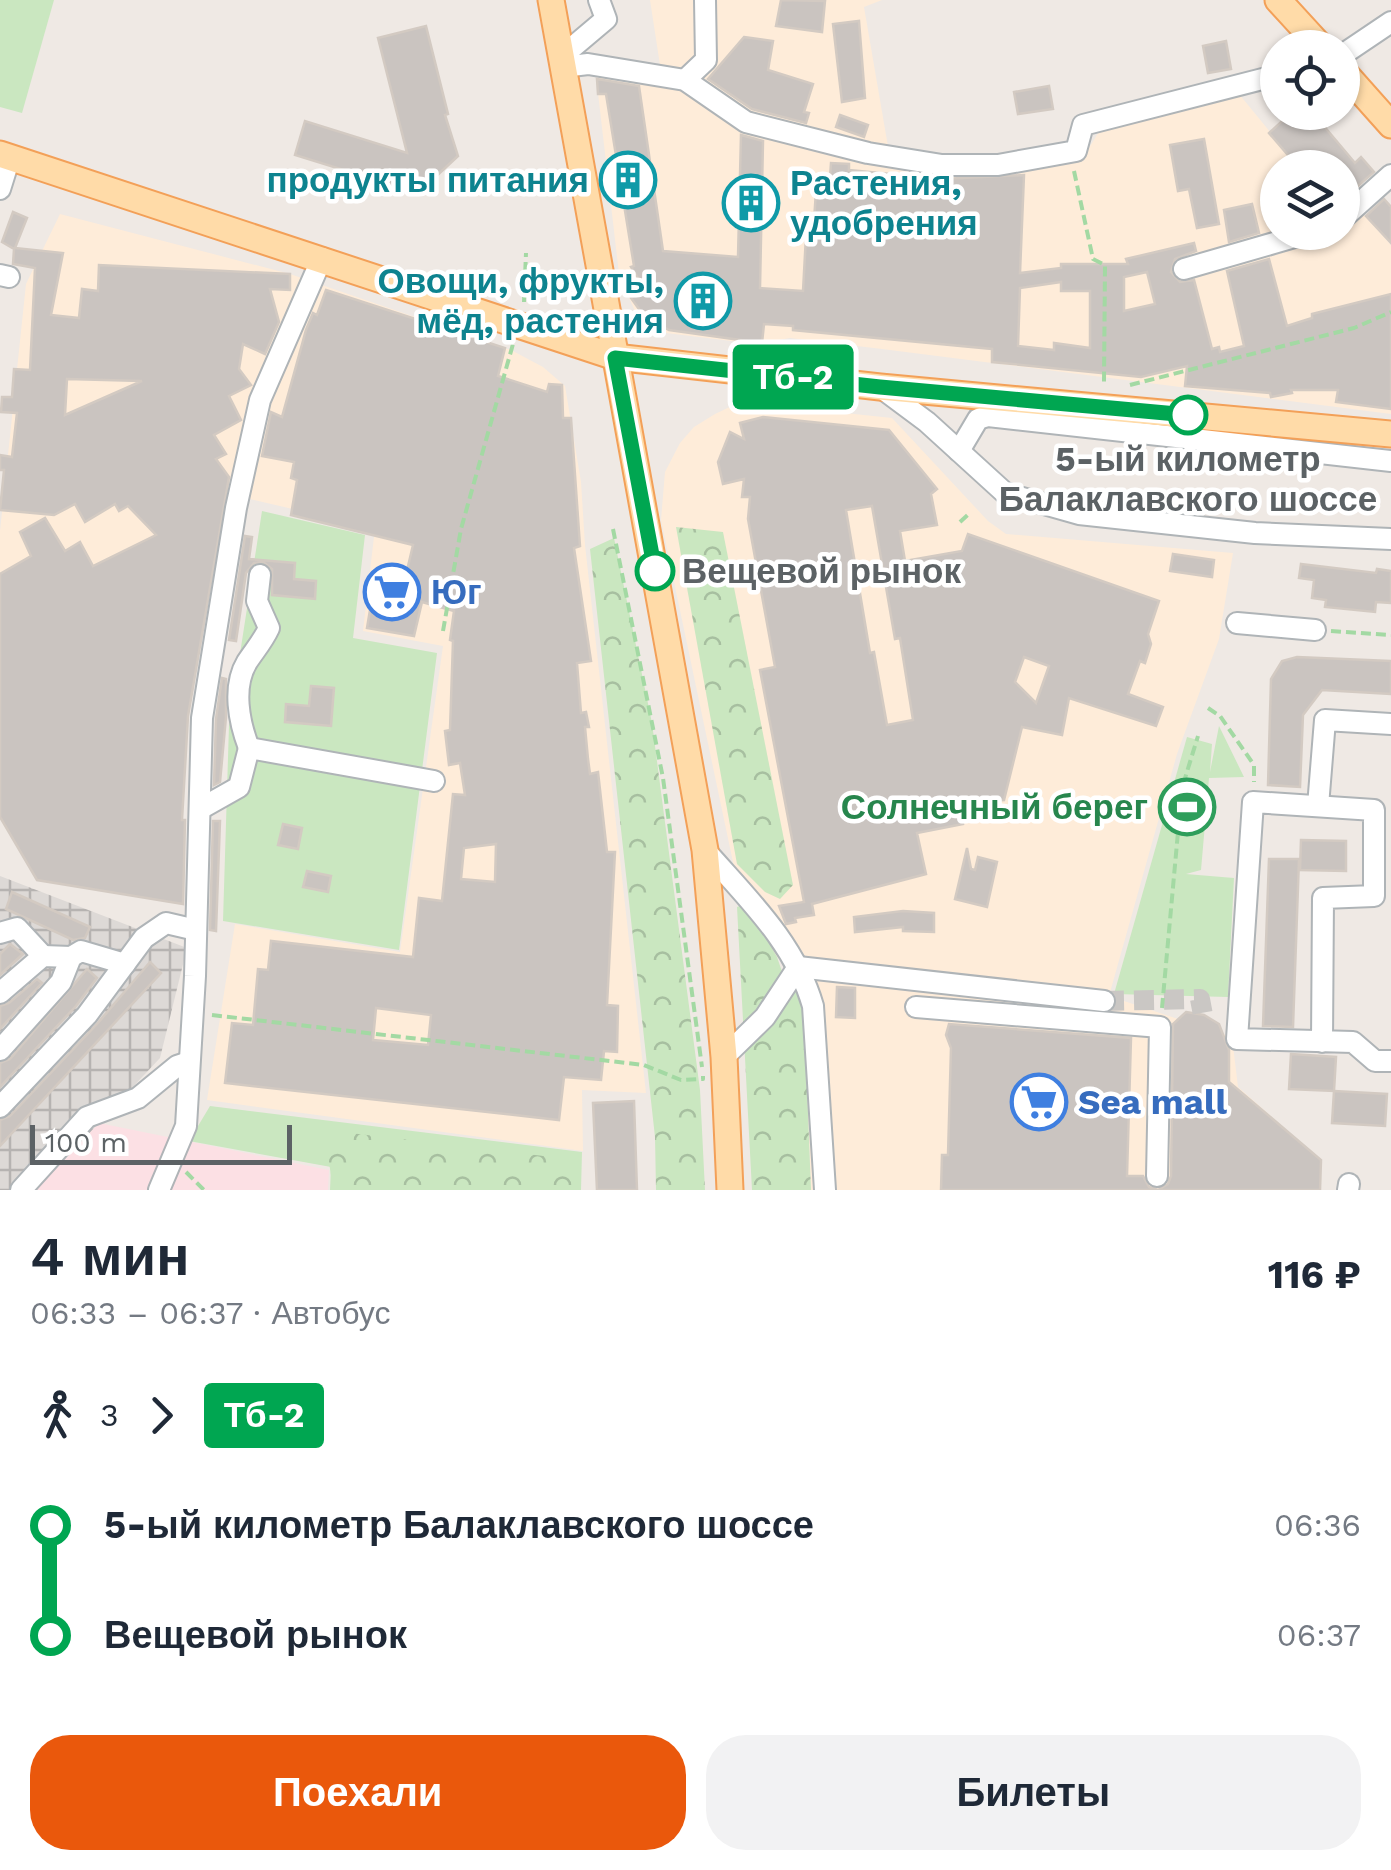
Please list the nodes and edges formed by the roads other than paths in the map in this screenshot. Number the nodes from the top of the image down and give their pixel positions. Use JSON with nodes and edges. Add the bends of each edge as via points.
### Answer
{"nodes":[{"id":1,"x":551,"y":0,"type":"edge"},
{"id":2,"x":599,"y":0,"type":"edge"},
{"id":3,"x":705,"y":0,"type":"edge"},
{"id":4,"x":1278,"y":0,"type":"edge"},
{"id":5,"x":1391,"y":22,"type":"edge"},
{"id":6,"x":1306,"y":30,"type":"edge"},
{"id":7,"x":1360,"y":42,"type":"edge"},
{"id":8,"x":562,"y":62,"type":"junction"},
{"id":9,"x":685,"y":80,"type":"junction"},
{"id":10,"x":1260,"y":80,"type":"edge"},
{"id":11,"x":1360,"y":90,"type":"edge"},
{"id":12,"x":1391,"y":125,"type":"edge"},
{"id":13,"x":5,"y":155,"type":"edge"},
{"id":14,"x":1391,"y":176,"type":"edge"},
{"id":15,"x":0,"y":188,"type":"edge"},
{"id":16,"x":1360,"y":203,"type":"edge"},
{"id":17,"x":1260,"y":247,"type":"edge"},
{"id":18,"x":310,"y":254,"type":"junction"},
{"id":19,"x":1184,"y":270,"type":"dead end"},
{"id":20,"x":615,"y":358,"type":"junction"},
{"id":21,"x":880,"y":387,"type":"junction"},
{"id":22,"x":1391,"y":434,"type":"edge"},
{"id":23,"x":959,"y":451,"type":"junction"},
{"id":24,"x":1391,"y":461,"type":"edge"},
{"id":25,"x":1391,"y":539,"type":"edge"},
{"id":26,"x":260,"y":575,"type":"dead end"},
{"id":27,"x":1237,"y":623,"type":"dead end"},
{"id":28,"x":1315,"y":630,"type":"road end"},
{"id":29,"x":1391,"y":724,"type":"edge"},
{"id":30,"x":248,"y":748,"type":"junction"},
{"id":31,"x":434,"y":781,"type":"dead end"},
{"id":32,"x":1318,"y":806,"type":"junction"},
{"id":33,"x":200,"y":809,"type":"junction"},
{"id":34,"x":705,"y":850,"type":"junction"},
{"id":35,"x":196,"y":930,"type":"junction"},
{"id":36,"x":0,"y":933,"type":"edge"},
{"id":37,"x":43,"y":956,"type":"junction"},
{"id":38,"x":71,"y":957,"type":"junction"},
{"id":39,"x":125,"y":964,"type":"junction"},
{"id":40,"x":798,"y":967,"type":"junction"},
{"id":41,"x":0,"y":993,"type":"edge"},
{"id":42,"x":1104,"y":1001,"type":"tunnel mouth"},
{"id":43,"x":916,"y":1007,"type":"dead end"},
{"id":44,"x":1322,"y":1042,"type":"junction"},
{"id":45,"x":0,"y":1050,"type":"edge"},
{"id":46,"x":724,"y":1057,"type":"junction"},
{"id":47,"x":1391,"y":1061,"type":"edge"},
{"id":48,"x":190,"y":1062,"type":"junction"},
{"id":49,"x":0,"y":1108,"type":"edge"},
{"id":50,"x":1157,"y":1176,"type":"dead end"},
{"id":51,"x":22,"y":1190,"type":"edge"},
{"id":52,"x":160,"y":1190,"type":"edge"},
{"id":53,"x":730,"y":1190,"type":"edge"},
{"id":54,"x":825,"y":1190,"type":"edge"}],
"edges":[{"from":1,"to":8,"type":"main road"},
{"from":2,"to":8,"type":"street","via":[[606,18]]},
{"from":3,"to":9,"type":"street","via":[[706,60]]},
{"from":4,"to":6,"type":"main road"},
{"from":5,"to":7,"type":"street"},
{"from":8,"to":9,"type":"street"},
{"from":8,"to":20,"type":"main road"},
{"from":9,"to":10,"type":"street","via":[[746,122],[942,165],[1076,151],[1084,125]]},
{"from":11,"to":12,"type":"main road"},
{"from":13,"to":15,"type":"street"},
{"from":13,"to":18,"type":"main road"},
{"from":14,"to":16,"type":"street"},
{"from":17,"to":19,"type":"street"},
{"from":18,"to":20,"type":"main road"},
{"from":18,"to":33,"type":"street","via":[[260,400],[240,490],[202,718]]},
{"from":20,"to":21,"type":"main road"},
{"from":20,"to":34,"type":"main road"},
{"from":21,"to":22,"type":"main road"},
{"from":21,"to":23,"type":"street"},
{"from":23,"to":24,"type":"street","via":[[978,419],[988,416]]},
{"from":23,"to":25,"type":"street","via":[[1005,493],[1080,514]]},
{"from":26,"to":30,"type":"street","via":[[257,601],[269,628],[244,666],[238,698]]},
{"from":27,"to":28,"type":"street"},
{"from":29,"to":32,"type":"street","via":[[1325,720]]},
{"from":30,"to":31,"type":"street"},
{"from":30,"to":33,"type":"street","via":[[239,787]]},
{"from":32,"to":44,"type":"street","via":[[1374,810],[1374,896],[1323,898]]},
{"from":32,"to":44,"type":"street","via":[[1253,802],[1237,1039]]},
{"from":33,"to":35,"type":"street"},
{"from":34,"to":40,"type":"street","via":[[776,931]]},
{"from":34,"to":46,"type":"main road"},
{"from":35,"to":39,"type":"street","via":[[166,923]]},
{"from":35,"to":48,"type":"street"},
{"from":36,"to":37,"type":"street","via":[[17,928]]},
{"from":37,"to":38,"type":"street"},
{"from":37,"to":41,"type":"street"},
{"from":38,"to":39,"type":"street","via":[[80,951]]},
{"from":38,"to":45,"type":"street","via":[[61,982]]},
{"from":39,"to":49,"type":"street"},
{"from":40,"to":42,"type":"street"},
{"from":40,"to":46,"type":"street","via":[[765,1017]]},
{"from":40,"to":54,"type":"street","via":[[813,1006]]},
{"from":43,"to":50,"type":"street","via":[[1160,1026]]},
{"from":44,"to":47,"type":"street","via":[[1353,1042],[1375,1061]]},
{"from":46,"to":53,"type":"main road"},
{"from":48,"to":51,"type":"street","via":[[138,1098],[88,1117]]},
{"from":48,"to":52,"type":"street","via":[[186,1126]]}]}
